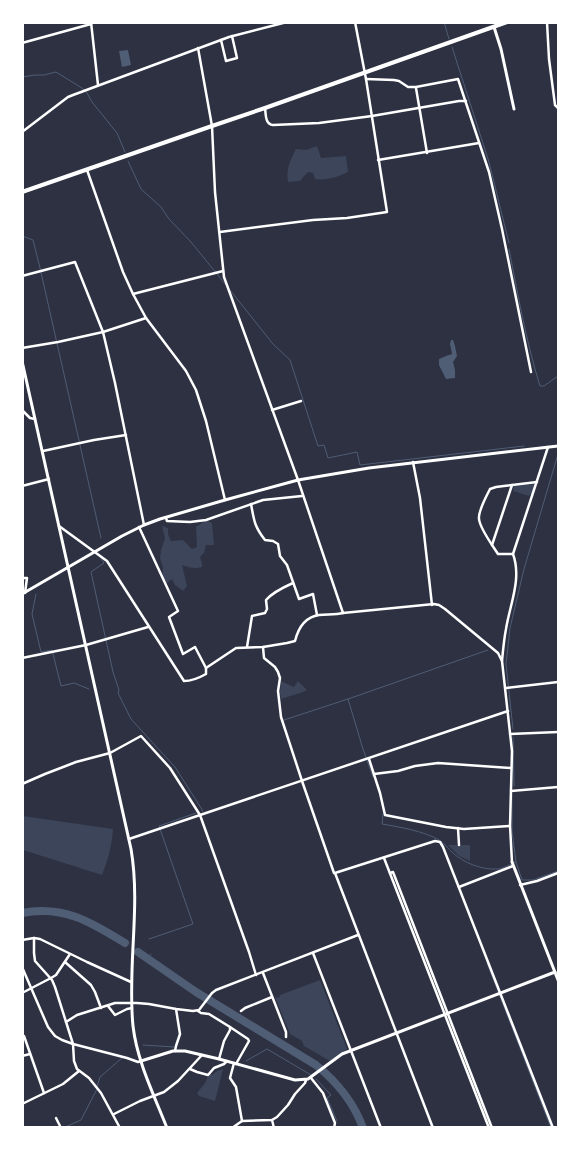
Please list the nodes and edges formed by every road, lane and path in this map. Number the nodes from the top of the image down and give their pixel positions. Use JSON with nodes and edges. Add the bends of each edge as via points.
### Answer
{"nodes":[{"id":1,"x":287,"y":22,"type":"edge"},
{"id":2,"x":355,"y":22,"type":"edge"},
{"id":3,"x":508,"y":22,"type":"edge"},
{"id":4,"x":547,"y":22,"type":"edge"},
{"id":5,"x":91,"y":24,"type":"edge"},
{"id":6,"x":494,"y":27,"type":"junction"},
{"id":7,"x":232,"y":36,"type":"junction"},
{"id":8,"x":221,"y":40,"type":"junction"},
{"id":9,"x":22,"y":43,"type":"edge"},
{"id":10,"x":198,"y":48,"type":"junction"},
{"id":11,"x":364,"y":72,"type":"junction"},
{"id":12,"x":366,"y":79,"type":"junction"},
{"id":13,"x":98,"y":85,"type":"junction"},
{"id":14,"x":416,"y":87,"type":"junction"},
{"id":15,"x":466,"y":101,"type":"junction"},
{"id":16,"x":265,"y":108,"type":"junction"},
{"id":17,"x":419,"y":108,"type":"junction"},
{"id":18,"x":558,"y":108,"type":"edge"},
{"id":19,"x":514,"y":109,"type":"dead end"},
{"id":20,"x":372,"y":116,"type":"junction"},
{"id":21,"x":212,"y":126,"type":"junction"},
{"id":22,"x":22,"y":132,"type":"edge"},
{"id":23,"x":480,"y":143,"type":"junction"},
{"id":24,"x":427,"y":153,"type":"junction"},
{"id":25,"x":378,"y":160,"type":"junction"},
{"id":26,"x":86,"y":170,"type":"junction"},
{"id":27,"x":22,"y":192,"type":"edge"},
{"id":28,"x":219,"y":232,"type":"junction"},
{"id":29,"x":223,"y":271,"type":"junction"},
{"id":30,"x":22,"y":276,"type":"edge"},
{"id":31,"x":134,"y":294,"type":"junction"},
{"id":32,"x":146,"y":318,"type":"junction"},
{"id":33,"x":103,"y":332,"type":"junction"},
{"id":34,"x":22,"y":348,"type":"edge"},
{"id":35,"x":22,"y":361,"type":"edge"},
{"id":36,"x":531,"y":372,"type":"dead end"},
{"id":37,"x":301,"y":401,"type":"dead end"},
{"id":38,"x":22,"y":410,"type":"edge"},
{"id":39,"x":272,"y":410,"type":"junction"},
{"id":40,"x":35,"y":419,"type":"junction"},
{"id":41,"x":126,"y":435,"type":"junction"},
{"id":42,"x":558,"y":446,"type":"edge"},
{"id":43,"x":548,"y":447,"type":"junction"},
{"id":44,"x":43,"y":451,"type":"junction"},
{"id":45,"x":413,"y":462,"type":"junction"},
{"id":46,"x":49,"y":479,"type":"junction"},
{"id":47,"x":298,"y":480,"type":"junction"},
{"id":48,"x":537,"y":482,"type":"junction"},
{"id":49,"x":512,"y":485,"type":"junction"},
{"id":50,"x":22,"y":486,"type":"edge"},
{"id":51,"x":302,"y":496,"type":"junction"},
{"id":52,"x":226,"y":500,"type":"junction"},
{"id":53,"x":251,"y":504,"type":"junction"},
{"id":54,"x":166,"y":518,"type":"junction"},
{"id":55,"x":144,"y":525,"type":"junction"},
{"id":56,"x":59,"y":526,"type":"junction"},
{"id":57,"x":139,"y":527,"type":"junction"},
{"id":58,"x":492,"y":545,"type":"junction"},
{"id":59,"x":95,"y":552,"type":"junction"},
{"id":60,"x":513,"y":554,"type":"junction"},
{"id":61,"x":68,"y":567,"type":"junction"},
{"id":62,"x":22,"y":578,"type":"edge"},
{"id":63,"x":293,"y":583,"type":"junction"},
{"id":64,"x":24,"y":593,"type":"edge"},
{"id":65,"x":432,"y":605,"type":"junction"},
{"id":66,"x":343,"y":613,"type":"junction"},
{"id":67,"x":317,"y":615,"type":"junction"},
{"id":68,"x":148,"y":627,"type":"junction"},
{"id":69,"x":86,"y":645,"type":"junction"},
{"id":70,"x":247,"y":647,"type":"junction"},
{"id":71,"x":263,"y":647,"type":"junction"},
{"id":72,"x":22,"y":658,"type":"edge"},
{"id":73,"x":502,"y":661,"type":"junction"},
{"id":74,"x":206,"y":668,"type":"junction"},
{"id":75,"x":558,"y":682,"type":"edge"},
{"id":76,"x":506,"y":688,"type":"junction"},
{"id":77,"x":508,"y":711,"type":"junction"},
{"id":78,"x":558,"y":732,"type":"edge"},
{"id":79,"x":510,"y":734,"type":"junction"},
{"id":80,"x":110,"y":753,"type":"junction"},
{"id":81,"x":369,"y":759,"type":"junction"},
{"id":82,"x":512,"y":768,"type":"junction"},
{"id":83,"x":374,"y":774,"type":"junction"},
{"id":84,"x":302,"y":781,"type":"junction"},
{"id":85,"x":22,"y":784,"type":"edge"},
{"id":86,"x":558,"y":787,"type":"edge"},
{"id":87,"x":511,"y":791,"type":"junction"},
{"id":88,"x":200,"y":816,"type":"junction"},
{"id":89,"x":510,"y":826,"type":"junction"},
{"id":90,"x":458,"y":828,"type":"junction"},
{"id":91,"x":129,"y":839,"type":"junction"},
{"id":92,"x":459,"y":845,"type":"dead end"},
{"id":93,"x":384,"y":858,"type":"junction"},
{"id":94,"x":512,"y":864,"type":"junction"},
{"id":95,"x":334,"y":873,"type":"junction"},
{"id":96,"x":558,"y":873,"type":"edge"},
{"id":97,"x":520,"y":885,"type":"junction"},
{"id":98,"x":459,"y":887,"type":"junction"},
{"id":99,"x":358,"y":935,"type":"junction"},
{"id":100,"x":34,"y":938,"type":"junction"},
{"id":101,"x":22,"y":940,"type":"edge"},
{"id":102,"x":313,"y":953,"type":"junction"},
{"id":103,"x":70,"y":954,"type":"junction"},
{"id":104,"x":65,"y":962,"type":"junction"},
{"id":105,"x":22,"y":968,"type":"edge"},
{"id":106,"x":557,"y":971,"type":"edge"},
{"id":107,"x":263,"y":972,"type":"junction"},
{"id":108,"x":256,"y":975,"type":"junction"},
{"id":109,"x":51,"y":978,"type":"junction"},
{"id":110,"x":558,"y":980,"type":"edge"},
{"id":111,"x":132,"y":982,"type":"junction"},
{"id":112,"x":32,"y":989,"type":"junction"},
{"id":113,"x":22,"y":993,"type":"edge"},
{"id":114,"x":500,"y":993,"type":"junction"},
{"id":115,"x":272,"y":997,"type":"junction"},
{"id":116,"x":132,"y":1003,"type":"junction"},
{"id":117,"x":108,"y":1006,"type":"junction"},
{"id":118,"x":101,"y":1008,"type":"junction"},
{"id":119,"x":132,"y":1008,"type":"junction"},
{"id":120,"x":176,"y":1009,"type":"junction"},
{"id":121,"x":198,"y":1011,"type":"junction"},
{"id":122,"x":242,"y":1011,"type":"dead end"},
{"id":123,"x":447,"y":1014,"type":"junction"},
{"id":124,"x":66,"y":1022,"type":"junction"},
{"id":125,"x":230,"y":1027,"type":"junction"},
{"id":126,"x":396,"y":1033,"type":"junction"},
{"id":127,"x":24,"y":1036,"type":"dead end"},
{"id":128,"x":286,"y":1037,"type":"dead end"},
{"id":129,"x":73,"y":1044,"type":"junction"},
{"id":130,"x":351,"y":1050,"type":"junction"},
{"id":131,"x":175,"y":1051,"type":"junction"},
{"id":132,"x":30,"y":1054,"type":"junction"},
{"id":133,"x":202,"y":1055,"type":"junction"},
{"id":134,"x":22,"y":1056,"type":"edge"},
{"id":135,"x":219,"y":1059,"type":"junction"},
{"id":136,"x":141,"y":1061,"type":"junction"},
{"id":137,"x":227,"y":1062,"type":"junction"},
{"id":138,"x":235,"y":1064,"type":"junction"},
{"id":139,"x":190,"y":1069,"type":"junction"},
{"id":140,"x":79,"y":1071,"type":"junction"},
{"id":141,"x":308,"y":1079,"type":"junction"},
{"id":142,"x":44,"y":1093,"type":"junction"},
{"id":143,"x":154,"y":1095,"type":"junction"},
{"id":144,"x":22,"y":1104,"type":"edge"},
{"id":145,"x":114,"y":1114,"type":"junction"},
{"id":146,"x":56,"y":1118,"type":"dead end"},
{"id":147,"x":272,"y":1120,"type":"junction"},
{"id":148,"x":242,"y":1121,"type":"junction"},
{"id":149,"x":60,"y":1127,"type":"edge"},
{"id":150,"x":120,"y":1128,"type":"edge"},
{"id":151,"x":167,"y":1128,"type":"edge"},
{"id":152,"x":232,"y":1128,"type":"edge"},
{"id":153,"x":274,"y":1128,"type":"edge"},
{"id":154,"x":334,"y":1128,"type":"edge"},
{"id":155,"x":381,"y":1128,"type":"edge"},
{"id":156,"x":433,"y":1128,"type":"edge"},
{"id":157,"x":491,"y":1128,"type":"edge"},
{"id":158,"x":553,"y":1128,"type":"edge"}],
"edges":[{"from":1,"to":7,"type":"street"},
{"from":2,"to":11,"type":"street"},
{"from":3,"to":6,"type":"main road"},
{"from":4,"to":18,"type":"street","via":[[549,59]]},
{"from":5,"to":9,"type":"street"},
{"from":5,"to":13,"type":"street"},
{"from":6,"to":11,"type":"main road"},
{"from":6,"to":19,"type":"street"},
{"from":7,"to":8,"type":"street"},
{"from":7,"to":8,"type":"street","via":[[237,58],[226,61]]},
{"from":8,"to":10,"type":"street"},
{"from":10,"to":13,"type":"street"},
{"from":10,"to":21,"type":"street"},
{"from":11,"to":12,"type":"street"},
{"from":11,"to":16,"type":"main road"},
{"from":12,"to":14,"type":"street","via":[[394,80]]},
{"from":12,"to":20,"type":"street"},
{"from":13,"to":22,"type":"street","via":[[68,97]]},
{"from":14,"to":15,"type":"street","via":[[458,79]]},
{"from":14,"to":17,"type":"street"},
{"from":15,"to":17,"type":"street"},
{"from":15,"to":23,"type":"street"},
{"from":16,"to":20,"type":"street","via":[[267,122],[273,125]]},
{"from":16,"to":21,"type":"main road"},
{"from":17,"to":20,"type":"street"},
{"from":17,"to":24,"type":"street"},
{"from":20,"to":25,"type":"street"},
{"from":21,"to":26,"type":"main road"},
{"from":21,"to":28,"type":"street"},
{"from":23,"to":24,"type":"street"},
{"from":23,"to":36,"type":"street","via":[[502,229]]},
{"from":24,"to":25,"type":"street"},
{"from":25,"to":28,"type":"street","via":[[387,212]]},
{"from":26,"to":27,"type":"main road"},
{"from":26,"to":31,"type":"street"},
{"from":28,"to":29,"type":"street"},
{"from":29,"to":31,"type":"street"},
{"from":29,"to":39,"type":"street"},
{"from":30,"to":33,"type":"street","via":[[75,262]]},
{"from":31,"to":32,"type":"street"},
{"from":32,"to":33,"type":"street"},
{"from":32,"to":52,"type":"street","via":[[186,371],[196,390]]},
{"from":33,"to":34,"type":"street"},
{"from":33,"to":41,"type":"street"},
{"from":35,"to":40,"type":"street"},
{"from":37,"to":39,"type":"street"},
{"from":38,"to":40,"type":"street"},
{"from":39,"to":47,"type":"street"},
{"from":40,"to":44,"type":"street"},
{"from":41,"to":44,"type":"street"},
{"from":41,"to":55,"type":"street"},
{"from":42,"to":43,"type":"street"},
{"from":43,"to":45,"type":"street"},
{"from":43,"to":48,"type":"street"},
{"from":44,"to":46,"type":"street"},
{"from":45,"to":47,"type":"street"},
{"from":45,"to":65,"type":"street"},
{"from":46,"to":50,"type":"street"},
{"from":46,"to":56,"type":"street"},
{"from":47,"to":51,"type":"street"},
{"from":47,"to":52,"type":"street"},
{"from":48,"to":49,"type":"street"},
{"from":48,"to":60,"type":"street"},
{"from":49,"to":58,"type":"street"},
{"from":49,"to":58,"type":"street","via":[[490,489],[484,501],[479,519]]},
{"from":51,"to":53,"type":"street"},
{"from":51,"to":66,"type":"street"},
{"from":52,"to":54,"type":"street"},
{"from":53,"to":54,"type":"street","via":[[206,520],[167,521]]},
{"from":53,"to":63,"type":"street","via":[[257,530],[265,540],[278,544]]},
{"from":54,"to":55,"type":"street"},
{"from":55,"to":57,"type":"street"},
{"from":56,"to":59,"type":"street"},
{"from":56,"to":61,"type":"street"},
{"from":57,"to":59,"type":"street"},
{"from":57,"to":74,"type":"street","via":[[178,610],[169,617],[183,654],[196,647]]},
{"from":58,"to":60,"type":"street","via":[[498,554]]},
{"from":59,"to":61,"type":"street"},
{"from":59,"to":68,"type":"street","via":[[107,561]]},
{"from":60,"to":73,"type":"street","via":[[517,570]]},
{"from":61,"to":64,"type":"street"},
{"from":61,"to":69,"type":"street"},
{"from":62,"to":64,"type":"street","via":[[26,578]]},
{"from":63,"to":67,"type":"street","via":[[299,599],[313,594]]},
{"from":63,"to":70,"type":"street","via":[[266,600],[265,613],[252,616]]},
{"from":65,"to":66,"type":"street"},
{"from":65,"to":73,"type":"street","via":[[445,609],[498,653]]},
{"from":66,"to":67,"type":"street"},
{"from":67,"to":71,"type":"street","via":[[304,623],[294,641]]},
{"from":68,"to":69,"type":"street"},
{"from":68,"to":74,"type":"street","via":[[184,681],[206,674]]},
{"from":69,"to":72,"type":"street"},
{"from":69,"to":80,"type":"street"},
{"from":70,"to":71,"type":"street"},
{"from":70,"to":74,"type":"street","via":[[236,648]]},
{"from":71,"to":84,"type":"street","via":[[264,658],[275,667],[280,678],[281,717]]},
{"from":73,"to":76,"type":"street"},
{"from":75,"to":76,"type":"street"},
{"from":76,"to":77,"type":"street"},
{"from":77,"to":79,"type":"street"},
{"from":77,"to":81,"type":"street"},
{"from":78,"to":79,"type":"street"},
{"from":79,"to":82,"type":"street"},
{"from":80,"to":85,"type":"street","via":[[68,765]]},
{"from":80,"to":88,"type":"street","via":[[140,736],[170,768]]},
{"from":80,"to":91,"type":"street"},
{"from":81,"to":83,"type":"street"},
{"from":81,"to":84,"type":"street"},
{"from":82,"to":83,"type":"street","via":[[438,763]]},
{"from":82,"to":87,"type":"street"},
{"from":83,"to":90,"type":"street","via":[[385,815]]},
{"from":84,"to":88,"type":"street"},
{"from":84,"to":95,"type":"street"},
{"from":86,"to":87,"type":"street"},
{"from":87,"to":89,"type":"street"},
{"from":88,"to":91,"type":"street"},
{"from":88,"to":108,"type":"street"},
{"from":89,"to":90,"type":"street"},
{"from":89,"to":94,"type":"street"},
{"from":90,"to":92,"type":"street"},
{"from":91,"to":111,"type":"street","via":[[134,876]]},
{"from":93,"to":95,"type":"street"},
{"from":93,"to":98,"type":"street","via":[[440,842]]},
{"from":93,"to":123,"type":"street"},
{"from":94,"to":97,"type":"street"},
{"from":94,"to":98,"type":"street"},
{"from":95,"to":99,"type":"street"},
{"from":96,"to":97,"type":"street"},
{"from":97,"to":106,"type":"street"},
{"from":98,"to":114,"type":"street"},
{"from":99,"to":102,"type":"street"},
{"from":99,"to":126,"type":"street"},
{"from":100,"to":101,"type":"street"},
{"from":100,"to":103,"type":"street"},
{"from":100,"to":109,"type":"street","via":[[35,961]]},
{"from":102,"to":107,"type":"street"},
{"from":102,"to":130,"type":"street"},
{"from":103,"to":104,"type":"street"},
{"from":103,"to":111,"type":"street"},
{"from":104,"to":109,"type":"street"},
{"from":104,"to":118,"type":"street","via":[[91,985]]},
{"from":105,"to":112,"type":"street"},
{"from":106,"to":110,"type":"street"},
{"from":106,"to":114,"type":"street"},
{"from":107,"to":108,"type":"street"},
{"from":107,"to":115,"type":"street"},
{"from":108,"to":121,"type":"street","via":[[216,990]]},
{"from":109,"to":112,"type":"street"},
{"from":109,"to":124,"type":"street"},
{"from":111,"to":116,"type":"street"},
{"from":112,"to":113,"type":"street"},
{"from":112,"to":129,"type":"street","via":[[49,1030]]},
{"from":114,"to":123,"type":"street"},
{"from":114,"to":158,"type":"street"},
{"from":115,"to":122,"type":"street"},
{"from":115,"to":128,"type":"street"},
{"from":116,"to":117,"type":"street"},
{"from":116,"to":119,"type":"street"},
{"from":116,"to":120,"type":"street"},
{"from":117,"to":118,"type":"street"},
{"from":117,"to":119,"type":"street","via":[[115,1015]]},
{"from":118,"to":124,"type":"street"},
{"from":119,"to":136,"type":"street"},
{"from":120,"to":121,"type":"street"},
{"from":120,"to":131,"type":"street","via":[[180,1034]]},
{"from":121,"to":125,"type":"street"},
{"from":123,"to":126,"type":"street"},
{"from":123,"to":157,"type":"street"},
{"from":124,"to":129,"type":"street"},
{"from":125,"to":135,"type":"street"},
{"from":125,"to":138,"type":"street","via":[[249,1041]]},
{"from":126,"to":130,"type":"street"},
{"from":126,"to":156,"type":"street"},
{"from":127,"to":132,"type":"street"},
{"from":129,"to":136,"type":"street"},
{"from":129,"to":140,"type":"street","via":[[74,1061]]},
{"from":130,"to":141,"type":"street"},
{"from":130,"to":155,"type":"street"},
{"from":131,"to":133,"type":"street"},
{"from":131,"to":136,"type":"street"},
{"from":132,"to":134,"type":"street"},
{"from":132,"to":142,"type":"street"},
{"from":133,"to":135,"type":"street"},
{"from":133,"to":139,"type":"street"},
{"from":135,"to":137,"type":"street"},
{"from":136,"to":143,"type":"street"},
{"from":137,"to":138,"type":"street"},
{"from":137,"to":139,"type":"street","via":[[208,1075]]},
{"from":138,"to":141,"type":"street","via":[[295,1080]]},
{"from":138,"to":148,"type":"street","via":[[230,1078],[236,1087]]},
{"from":139,"to":143,"type":"street","via":[[164,1092]]},
{"from":140,"to":142,"type":"street"},
{"from":140,"to":145,"type":"street","via":[[101,1092]]},
{"from":141,"to":147,"type":"street"},
{"from":141,"to":154,"type":"street","via":[[323,1093]]},
{"from":142,"to":144,"type":"street"},
{"from":143,"to":145,"type":"street"},
{"from":143,"to":151,"type":"street"},
{"from":145,"to":150,"type":"street"},
{"from":146,"to":149,"type":"street"},
{"from":147,"to":148,"type":"street"},
{"from":147,"to":153,"type":"street"},
{"from":148,"to":152,"type":"street"}]}
